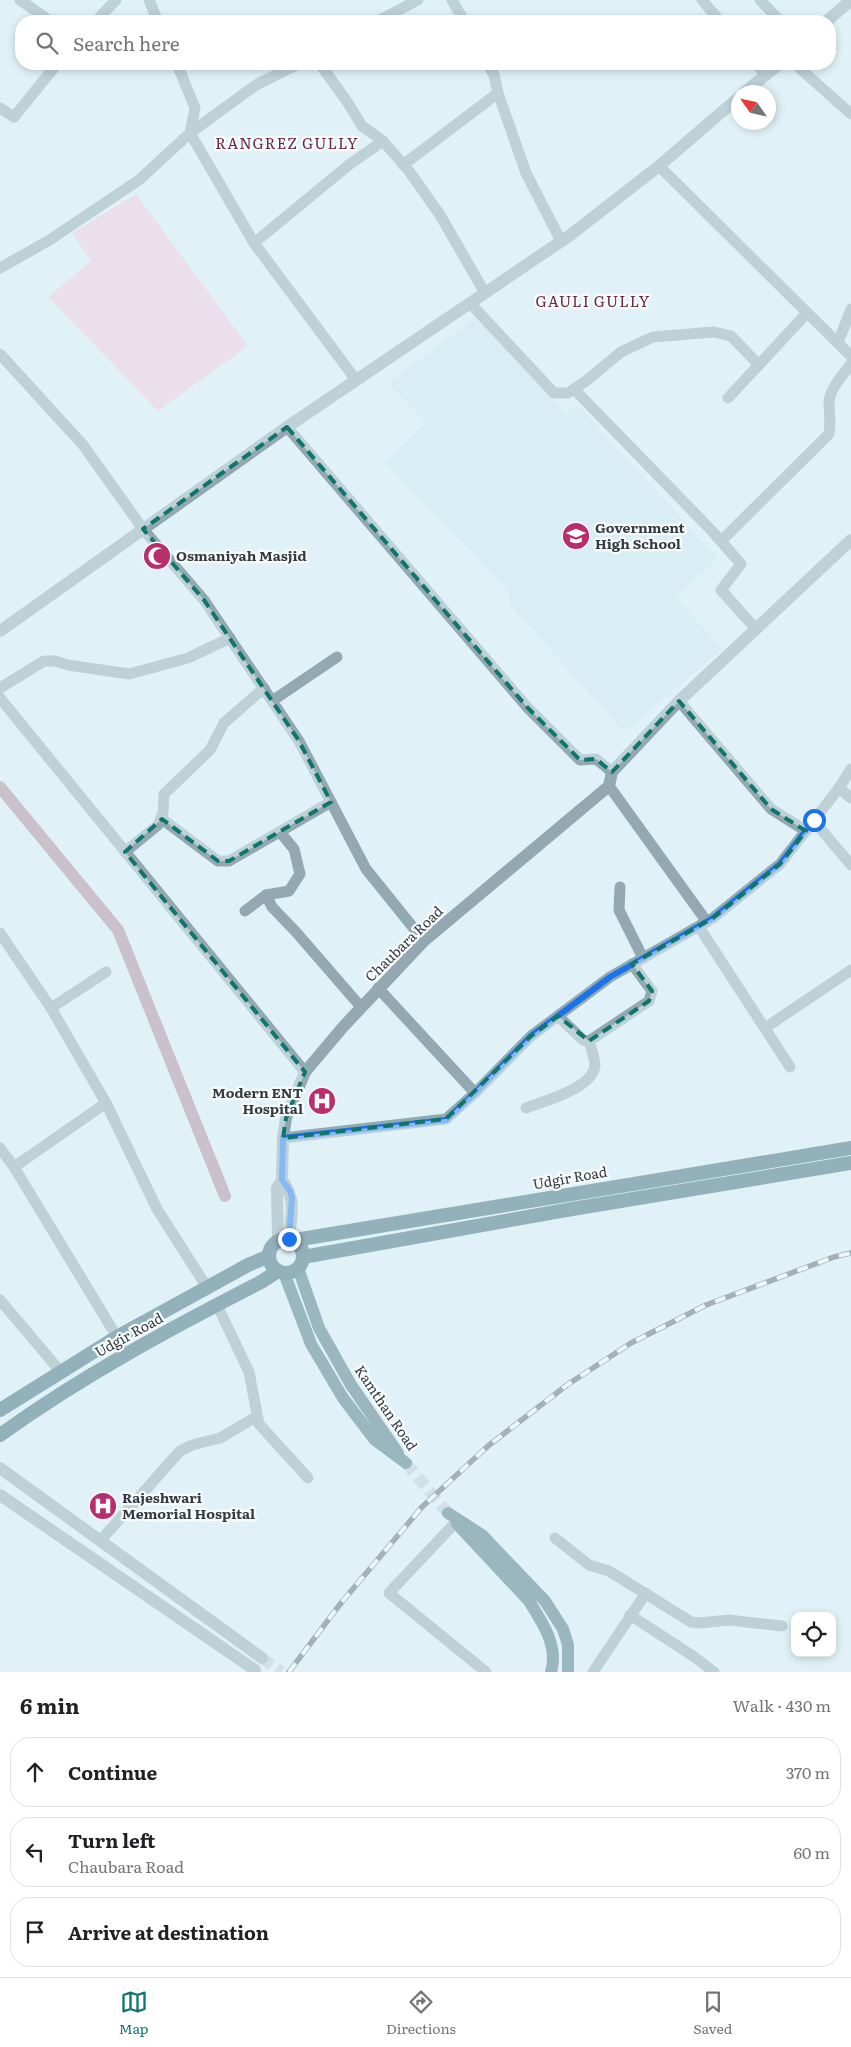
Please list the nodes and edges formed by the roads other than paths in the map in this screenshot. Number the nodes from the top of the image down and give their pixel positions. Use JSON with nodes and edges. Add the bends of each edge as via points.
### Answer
{"nodes":[{"id":1,"x":20,"y":0,"type":"edge"},
{"id":2,"x":116,"y":0,"type":"edge"},
{"id":3,"x":149,"y":0,"type":"edge"},
{"id":4,"x":418,"y":0,"type":"edge"},
{"id":5,"x":452,"y":0,"type":"edge"},
{"id":6,"x":702,"y":0,"type":"edge"},
{"id":7,"x":760,"y":0,"type":"edge"},
{"id":8,"x":851,"y":0,"type":"edge"},
{"id":9,"x":41,"y":15,"type":"edge"},
{"id":10,"x":102,"y":15,"type":"edge"},
{"id":11,"x":155,"y":15,"type":"edge"},
{"id":12,"x":389,"y":15,"type":"edge"},
{"id":13,"x":461,"y":15,"type":"edge"},
{"id":14,"x":715,"y":15,"type":"edge"},
{"id":15,"x":774,"y":15,"type":"edge"},
{"id":16,"x":834,"y":15,"type":"edge"},
{"id":17,"x":52,"y":70,"type":"edge"},
{"id":18,"x":179,"y":70,"type":"edge"},
{"id":19,"x":286,"y":70,"type":"edge"},
{"id":20,"x":324,"y":70,"type":"edge"},
{"id":21,"x":491,"y":70,"type":"edge"},
{"id":22,"x":761,"y":70,"type":"edge"},
{"id":23,"x":772,"y":70,"type":"edge"},
{"id":24,"x":802,"y":70,"type":"edge"},
{"id":25,"x":766,"y":75,"type":"junction"},
{"id":26,"x":754,"y":85,"type":"edge"},
{"id":27,"x":498,"y":93,"type":"junction"},
{"id":28,"x":731,"y":104,"type":"edge"},
{"id":29,"x":0,"y":108,"type":"edge"},
{"id":30,"x":851,"y":114,"type":"edge"},
{"id":31,"x":190,"y":133,"type":"junction"},
{"id":32,"x":383,"y":141,"type":"junction"},
{"id":33,"x":403,"y":165,"type":"junction"},
{"id":34,"x":659,"y":166,"type":"junction"},
{"id":35,"x":561,"y":241,"type":"junction"},
{"id":36,"x":254,"y":243,"type":"junction"},
{"id":37,"x":0,"y":268,"type":"edge"},
{"id":38,"x":485,"y":293,"type":"junction"},
{"id":39,"x":470,"y":303,"type":"junction"},
{"id":40,"x":851,"y":309,"type":"edge"},
{"id":41,"x":807,"y":312,"type":"junction"},
{"id":42,"x":838,"y":343,"type":"junction"},
{"id":43,"x":0,"y":354,"type":"edge"},
{"id":44,"x":851,"y":356,"type":"edge"},
{"id":45,"x":759,"y":364,"type":"junction"},
{"id":46,"x":851,"y":364,"type":"edge"},
{"id":47,"x":356,"y":380,"type":"junction"},
{"id":48,"x":574,"y":389,"type":"junction"},
{"id":49,"x":728,"y":398,"type":"dead end"},
{"id":50,"x":287,"y":427,"type":"junction"},
{"id":51,"x":143,"y":529,"type":"junction"},
{"id":52,"x":851,"y":540,"type":"edge"},
{"id":53,"x":721,"y":541,"type":"junction"},
{"id":54,"x":756,"y":629,"type":"junction"},
{"id":55,"x":0,"y":631,"type":"edge"},
{"id":56,"x":230,"y":638,"type":"junction"},
{"id":57,"x":337,"y":658,"type":"dead end"},
{"id":58,"x":0,"y":688,"type":"edge"},
{"id":59,"x":264,"y":688,"type":"junction"},
{"id":60,"x":0,"y":698,"type":"edge"},
{"id":61,"x":272,"y":701,"type":"junction"},
{"id":62,"x":679,"y":701,"type":"junction"},
{"id":63,"x":851,"y":770,"type":"edge"},
{"id":64,"x":612,"y":772,"type":"junction"},
{"id":65,"x":609,"y":786,"type":"junction"},
{"id":66,"x":839,"y":788,"type":"junction"},
{"id":67,"x":851,"y":798,"type":"edge"},
{"id":68,"x":331,"y":802,"type":"junction"},
{"id":69,"x":162,"y":819,"type":"junction"},
{"id":70,"x":814,"y":820,"type":"junction"},
{"id":71,"x":806,"y":831,"type":"junction"},
{"id":72,"x":280,"y":832,"type":"junction"},
{"id":73,"x":126,"y":852,"type":"junction"},
{"id":74,"x":851,"y":865,"type":"edge"},
{"id":75,"x":620,"y":887,"type":"dead end"},
{"id":76,"x":266,"y":895,"type":"junction"},
{"id":77,"x":245,"y":911,"type":"dead end"},
{"id":78,"x":703,"y":924,"type":"junction"},
{"id":79,"x":0,"y":933,"type":"edge"},
{"id":80,"x":424,"y":941,"type":"junction"},
{"id":81,"x":643,"y":958,"type":"junction"},
{"id":82,"x":632,"y":964,"type":"junction"},
{"id":83,"x":851,"y":970,"type":"edge"},
{"id":84,"x":106,"y":972,"type":"dead end"},
{"id":85,"x":378,"y":988,"type":"junction"},
{"id":86,"x":361,"y":1007,"type":"junction"},
{"id":87,"x":51,"y":1008,"type":"junction"},
{"id":88,"x":558,"y":1016,"type":"junction"},
{"id":89,"x":765,"y":1028,"type":"junction"},
{"id":90,"x":589,"y":1041,"type":"junction"},
{"id":91,"x":790,"y":1067,"type":"dead end"},
{"id":92,"x":305,"y":1072,"type":"junction"},
{"id":93,"x":475,"y":1093,"type":"junction"},
{"id":94,"x":106,"y":1103,"type":"junction"},
{"id":95,"x":526,"y":1108,"type":"dead end"},
{"id":96,"x":283,"y":1138,"type":"junction"},
{"id":97,"x":0,"y":1148,"type":"edge"},
{"id":98,"x":851,"y":1148,"type":"edge"},
{"id":99,"x":851,"y":1163,"type":"edge"},
{"id":100,"x":14,"y":1167,"type":"junction"},
{"id":101,"x":287,"y":1240,"type":"junction"},
{"id":102,"x":269,"y":1256,"type":"junction"},
{"id":103,"x":301,"y":1263,"type":"junction"},
{"id":104,"x":281,"y":1272,"type":"junction"},
{"id":105,"x":208,"y":1289,"type":"junction"},
{"id":106,"x":0,"y":1300,"type":"edge"},
{"id":107,"x":217,"y":1305,"type":"junction"},
{"id":108,"x":117,"y":1337,"type":"junction"},
{"id":109,"x":123,"y":1356,"type":"junction"},
{"id":110,"x":60,"y":1371,"type":"junction"},
{"id":111,"x":0,"y":1410,"type":"edge"},
{"id":112,"x":256,"y":1417,"type":"junction"},
{"id":113,"x":0,"y":1435,"type":"edge"},
{"id":114,"x":0,"y":1468,"type":"edge"},
{"id":115,"x":308,"y":1478,"type":"dead end"},
{"id":116,"x":0,"y":1495,"type":"edge"},
{"id":117,"x":456,"y":1522,"type":"junction"},
{"id":118,"x":555,"y":1538,"type":"dead end"},
{"id":119,"x":100,"y":1540,"type":"junction"},
{"id":120,"x":646,"y":1593,"type":"junction"},
{"id":121,"x":630,"y":1615,"type":"junction"},
{"id":122,"x":782,"y":1626,"type":"dead end"},
{"id":123,"x":262,"y":1658,"type":"tunnel mouth"},
{"id":124,"x":254,"y":1670,"type":"tunnel mouth"},
{"id":125,"x":486,"y":1672,"type":"edge"},
{"id":126,"x":551,"y":1672,"type":"edge"},
{"id":127,"x":568,"y":1672,"type":"edge"},
{"id":128,"x":593,"y":1672,"type":"edge"},
{"id":129,"x":714,"y":1672,"type":"edge"}],
"edges":[{"from":1,"to":9,"type":"street"},
{"from":2,"to":10,"type":"street"},
{"from":3,"to":11,"type":"street"},
{"from":4,"to":12,"type":"street"},
{"from":5,"to":13,"type":"street"},
{"from":6,"to":14,"type":"street"},
{"from":7,"to":15,"type":"street"},
{"from":8,"to":16,"type":"street"},
{"from":17,"to":29,"type":"street","via":[[14,117]]},
{"from":18,"to":31,"type":"street","via":[[195,108]]},
{"from":19,"to":31,"type":"street","via":[[256,85]]},
{"from":20,"to":32,"type":"street","via":[[362,126]]},
{"from":21,"to":27,"type":"street"},
{"from":22,"to":25,"type":"street"},
{"from":23,"to":25,"type":"street"},
{"from":24,"to":30,"type":"street"},
{"from":25,"to":26,"type":"street"},
{"from":27,"to":33,"type":"street"},
{"from":27,"to":35,"type":"street","via":[[526,173]]},
{"from":28,"to":34,"type":"street"},
{"from":31,"to":36,"type":"street"},
{"from":31,"to":37,"type":"street","via":[[139,180],[48,241]]},
{"from":32,"to":33,"type":"street"},
{"from":32,"to":36,"type":"street"},
{"from":33,"to":38,"type":"street","via":[[440,215]]},
{"from":34,"to":35,"type":"street"},
{"from":34,"to":41,"type":"street"},
{"from":35,"to":38,"type":"street"},
{"from":36,"to":47,"type":"street"},
{"from":38,"to":39,"type":"street"},
{"from":39,"to":47,"type":"street"},
{"from":39,"to":48,"type":"street","via":[[554,394]]},
{"from":40,"to":42,"type":"street"},
{"from":41,"to":42,"type":"street"},
{"from":41,"to":45,"type":"street"},
{"from":42,"to":44,"type":"street"},
{"from":43,"to":51,"type":"street","via":[[84,445]]},
{"from":45,"to":48,"type":"street","via":[[731,336],[714,332],[653,337],[621,352]]},
{"from":45,"to":49,"type":"street"},
{"from":46,"to":53,"type":"street","via":[[837,382],[829,400],[829,434]]},
{"from":47,"to":50,"type":"street"},
{"from":48,"to":53,"type":"street"},
{"from":50,"to":51,"type":"street"},
{"from":50,"to":64,"type":"street","via":[[527,707],[580,760],[596,759]]},
{"from":51,"to":55,"type":"street"},
{"from":51,"to":56,"type":"street","via":[[204,600]]},
{"from":52,"to":54,"type":"street"},
{"from":53,"to":54,"type":"street","via":[[741,564],[721,590]]},
{"from":54,"to":62,"type":"street"},
{"from":56,"to":58,"type":"street","via":[[188,658],[129,674],[44,661]]},
{"from":56,"to":59,"type":"street"},
{"from":57,"to":61,"type":"street"},
{"from":59,"to":61,"type":"street"},
{"from":59,"to":69,"type":"street","via":[[224,723],[210,750],[164,794]]},
{"from":60,"to":73,"type":"street"},
{"from":61,"to":68,"type":"street","via":[[299,741]]},
{"from":62,"to":64,"type":"street"},
{"from":62,"to":71,"type":"street","via":[[771,809]]},
{"from":63,"to":66,"type":"street"},
{"from":64,"to":65,"type":"street"},
{"from":65,"to":78,"type":"street"},
{"from":65,"to":80,"type":"street","name":"Chaubara Road"},
{"from":66,"to":67,"type":"street"},
{"from":66,"to":70,"type":"street"},
{"from":68,"to":72,"type":"street"},
{"from":68,"to":80,"type":"street","via":[[366,868]]},
{"from":69,"to":72,"type":"street","via":[[218,861],[229,861]]},
{"from":69,"to":73,"type":"street"},
{"from":70,"to":71,"type":"street"},
{"from":70,"to":74,"type":"street"},
{"from":71,"to":78,"type":"street","via":[[780,864]]},
{"from":72,"to":76,"type":"street","via":[[294,850],[300,874],[289,891]]},
{"from":73,"to":92,"type":"street"},
{"from":75,"to":81,"type":"street","via":[[619,910]]},
{"from":76,"to":77,"type":"street"},
{"from":76,"to":86,"type":"street","via":[[272,907]]},
{"from":78,"to":81,"type":"street"},
{"from":78,"to":89,"type":"street"},
{"from":79,"to":87,"type":"street"},
{"from":80,"to":85,"type":"street","name":"Chaubara Road"},
{"from":81,"to":82,"type":"street"},
{"from":82,"to":88,"type":"street"},
{"from":82,"to":90,"type":"street","via":[[652,991],[652,996]]},
{"from":83,"to":89,"type":"street"},
{"from":84,"to":87,"type":"street"},
{"from":85,"to":86,"type":"street","name":"Chaubara Road"},
{"from":85,"to":93,"type":"street"},
{"from":86,"to":92,"type":"street","name":"Chaubara Road"},
{"from":87,"to":94,"type":"street"},
{"from":88,"to":90,"type":"street","via":[[583,1040]]},
{"from":88,"to":93,"type":"street","via":[[531,1036]]},
{"from":89,"to":91,"type":"street"},
{"from":90,"to":95,"type":"street","via":[[595,1065],[580,1087]]},
{"from":92,"to":96,"type":"street","name":"Chaubara Road","via":[[286,1118]]},
{"from":93,"to":96,"type":"street","via":[[446,1120]]},
{"from":94,"to":100,"type":"street"},
{"from":94,"to":105,"type":"street","via":[[157,1209]]},
{"from":96,"to":101,"type":"street","name":"Chaubara Road","via":[[282,1180],[277,1188]]},
{"from":97,"to":100,"type":"street"},
{"from":98,"to":101,"type":"highway","name":"Udgir Road"},
{"from":99,"to":103,"type":"highway","via":[[588,1206]]},
{"from":100,"to":108,"type":"street"},
{"from":101,"to":102,"type":"highway","via":[[273,1245]]},
{"from":101,"to":103,"type":"highway","via":[[302,1249]]},
{"from":102,"to":104,"type":"highway","via":[[273,1268]]},
{"from":102,"to":105,"type":"highway","name":"Udgir Road"},
{"from":103,"to":104,"type":"highway","via":[[294,1271]]},
{"from":103,"to":104,"type":"main road","name":"Kamthan Road","via":[[319,1328],[351,1385],[406,1463],[375,1440],[343,1398],[311,1344]]},
{"from":104,"to":107,"type":"highway","name":"Udgir Road"},
{"from":105,"to":108,"type":"highway","name":"Udgir Road"},
{"from":106,"to":110,"type":"street"},
{"from":107,"to":109,"type":"highway","name":"Udgir Road"},
{"from":107,"to":112,"type":"street","via":[[249,1372]]},
{"from":108,"to":109,"type":"street"},
{"from":108,"to":110,"type":"highway","name":"Udgir Road"},
{"from":109,"to":113,"type":"highway","name":"Udgir Road","via":[[43,1404]]},
{"from":110,"to":111,"type":"highway","name":"Udgir Road"},
{"from":112,"to":115,"type":"street"},
{"from":112,"to":119,"type":"street","via":[[220,1438],[180,1451]]},
{"from":114,"to":119,"type":"street"},
{"from":116,"to":124,"type":"street"},
{"from":117,"to":125,"type":"street","via":[[389,1593]]},
{"from":117,"to":126,"type":"main road","via":[[534,1608],[547,1629]]},
{"from":117,"to":127,"type":"main road","via":[[448,1513],[482,1535],[545,1601],[563,1629],[568,1645]]},
{"from":118,"to":120,"type":"street","via":[[589,1565],[609,1571]]},
{"from":119,"to":123,"type":"street"},
{"from":120,"to":121,"type":"street"},
{"from":120,"to":122,"type":"street","via":[[699,1624],[729,1620]]},
{"from":121,"to":128,"type":"street"},
{"from":121,"to":129,"type":"street"}]}
